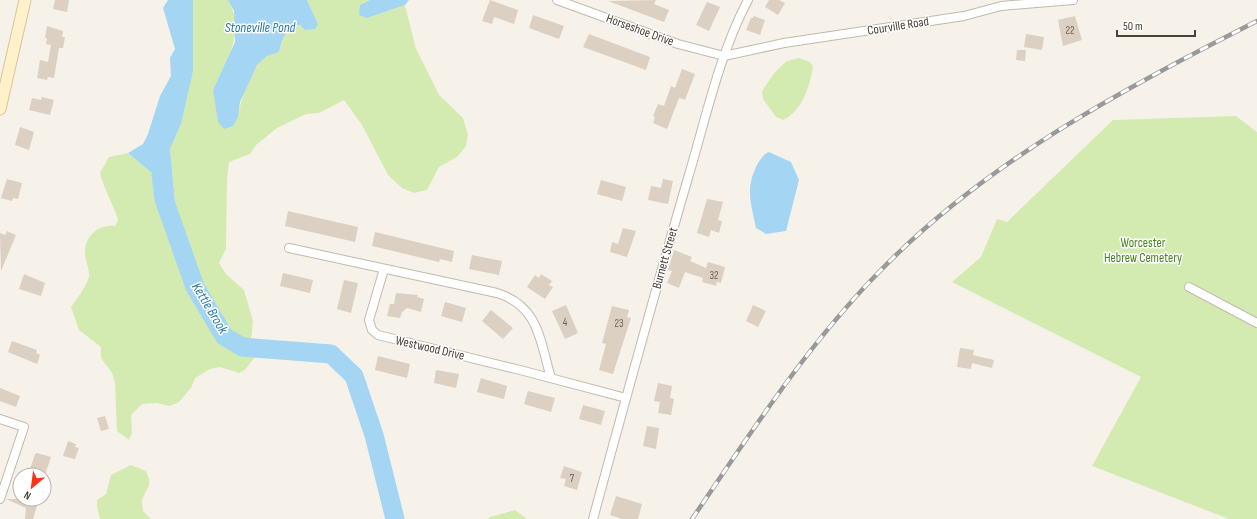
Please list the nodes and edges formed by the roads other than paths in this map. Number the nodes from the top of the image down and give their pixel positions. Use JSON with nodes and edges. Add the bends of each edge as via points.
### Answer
{"nodes":[{"id":1,"x":25,"y":0,"type":"edge"},
{"id":2,"x":557,"y":0,"type":"edge"},
{"id":3,"x":748,"y":0,"type":"edge"},
{"id":4,"x":1073,"y":0,"type":"edge"},
{"id":5,"x":724,"y":56,"type":"junction"},
{"id":6,"x":0,"y":109,"type":"edge"},
{"id":7,"x":289,"y":248,"type":"dead end"},
{"id":8,"x":384,"y":269,"type":"junction"},
{"id":9,"x":1189,"y":287,"type":"dead end"},
{"id":10,"x":1257,"y":323,"type":"edge"},
{"id":11,"x":551,"y":378,"type":"junction"},
{"id":12,"x":626,"y":398,"type":"junction"},
{"id":13,"x":0,"y":419,"type":"edge"},
{"id":14,"x":0,"y":499,"type":"edge"},
{"id":15,"x":593,"y":519,"type":"edge"}],
"edges":[{"from":1,"to":6,"type":"main road"},
{"from":2,"to":5,"type":"street","name":"Horseshoe Drive","via":[[678,44]]},
{"from":3,"to":5,"type":"street","name":"Burnett Street"},
{"from":4,"to":5,"type":"street","name":"Courville Road","via":[[1001,6],[964,16],[784,43]]},
{"from":5,"to":12,"type":"street","name":"Burnett Street"},
{"from":7,"to":8,"type":"street"},
{"from":8,"to":11,"type":"street","via":[[497,293],[514,299],[524,307],[534,322]]},
{"from":8,"to":11,"type":"street","name":"Westwood Drive","via":[[369,320],[372,330],[378,335]]},
{"from":9,"to":10,"type":"street"},
{"from":11,"to":12,"type":"street","name":"Westwood Drive"},
{"from":12,"to":15,"type":"street","name":"Burnett Street"},
{"from":13,"to":14,"type":"street","via":[[24,427]]}]}
